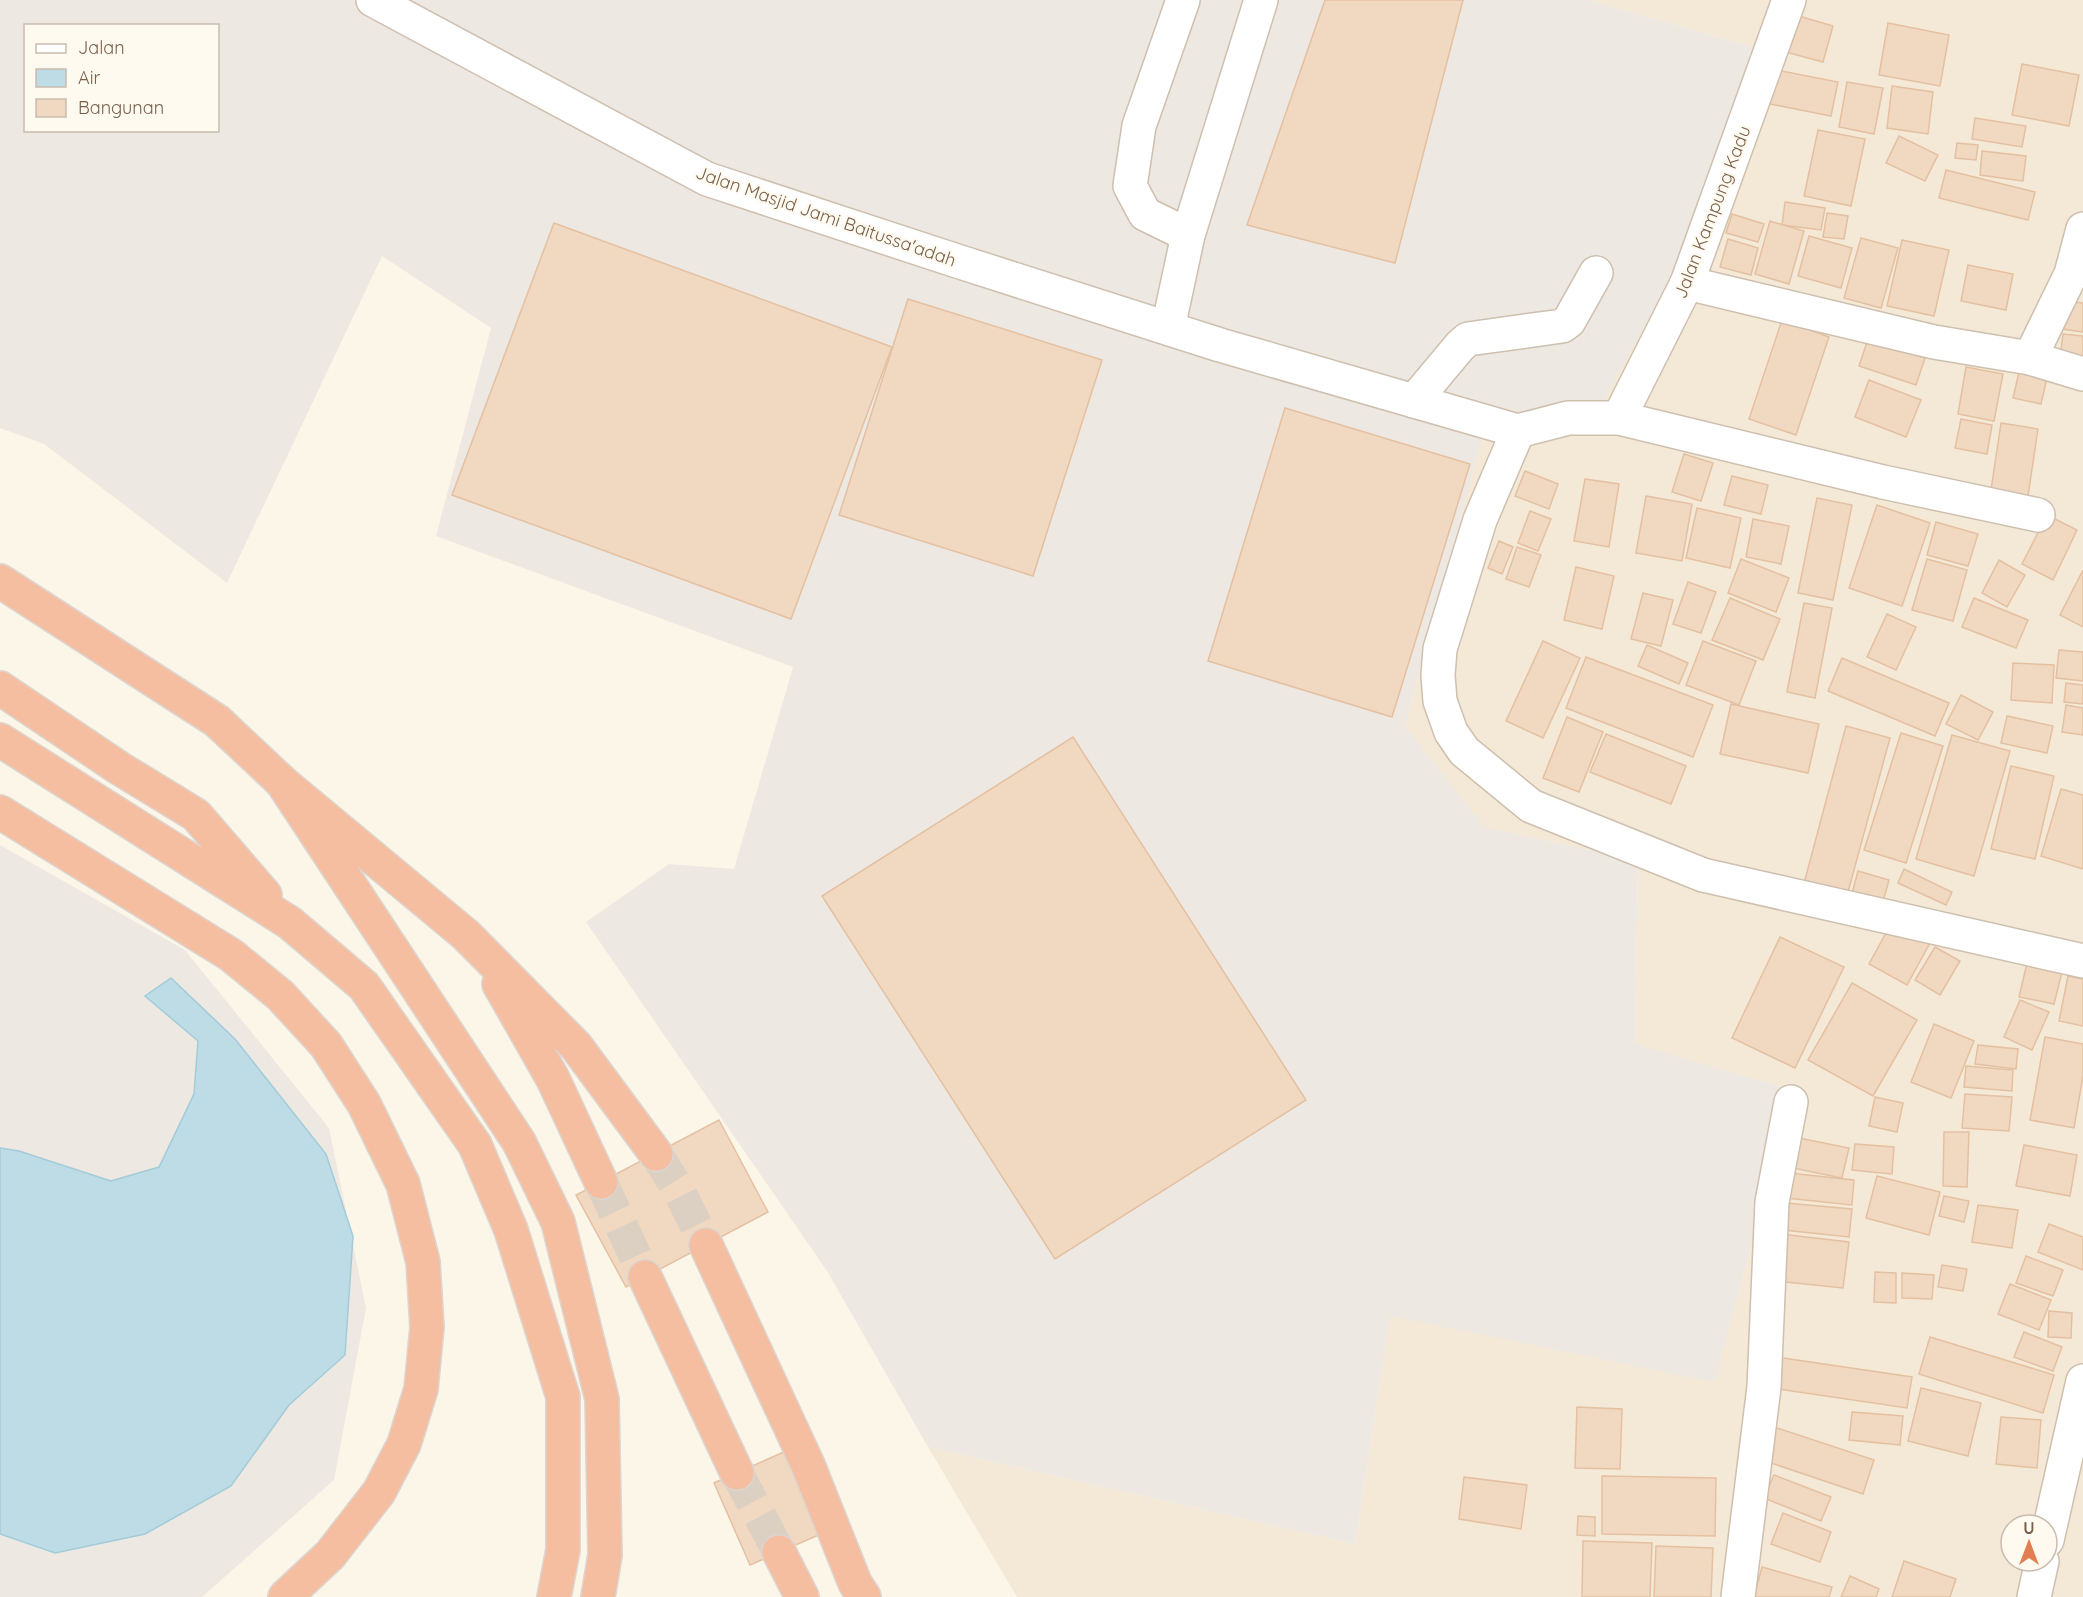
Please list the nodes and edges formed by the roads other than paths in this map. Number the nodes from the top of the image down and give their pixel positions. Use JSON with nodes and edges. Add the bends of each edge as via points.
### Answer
{"nodes":[{"id":1,"x":373,"y":0,"type":"edge"},
{"id":2,"x":1183,"y":0,"type":"edge"},
{"id":3,"x":1261,"y":0,"type":"edge"},
{"id":4,"x":1789,"y":0,"type":"edge"},
{"id":5,"x":2083,"y":229,"type":"edge"},
{"id":6,"x":1188,"y":235,"type":"junction"},
{"id":7,"x":1596,"y":273,"type":"dead end"},
{"id":8,"x":2077,"y":276,"type":"edge"},
{"id":9,"x":1687,"y":283,"type":"junction"},
{"id":10,"x":1168,"y":328,"type":"junction"},
{"id":11,"x":2030,"y":358,"type":"junction"},
{"id":12,"x":2083,"y":374,"type":"edge"},
{"id":13,"x":1414,"y":401,"type":"junction"},
{"id":14,"x":1619,"y":417,"type":"junction"},
{"id":15,"x":1518,"y":431,"type":"junction"},
{"id":16,"x":2038,"y":515,"type":"dead end"},
{"id":17,"x":0,"y":580,"type":"edge"},
{"id":18,"x":0,"y":688,"type":"edge"},
{"id":19,"x":0,"y":740,"type":"edge"},
{"id":20,"x":282,"y":782,"type":"junction"},
{"id":21,"x":0,"y":812,"type":"edge"},
{"id":22,"x":290,"y":923,"type":"junction"},
{"id":23,"x":475,"y":944,"type":"junction"},
{"id":24,"x":2083,"y":960,"type":"edge"},
{"id":25,"x":1791,"y":1102,"type":"dead end"},
{"id":26,"x":656,"y":1154,"type":"tunnel mouth"},
{"id":27,"x":601,"y":1182,"type":"tunnel mouth"},
{"id":28,"x":706,"y":1245,"type":"tunnel mouth"},
{"id":29,"x":645,"y":1277,"type":"tunnel mouth"},
{"id":30,"x":2083,"y":1381,"type":"edge"},
{"id":31,"x":737,"y":1473,"type":"tunnel mouth"},
{"id":32,"x":2053,"y":1513,"type":"edge"},
{"id":33,"x":779,"y":1552,"type":"tunnel mouth"},
{"id":34,"x":2039,"y":1573,"type":"edge"},
{"id":35,"x":285,"y":1597,"type":"edge"},
{"id":36,"x":554,"y":1597,"type":"edge"},
{"id":37,"x":598,"y":1597,"type":"edge"},
{"id":38,"x":802,"y":1597,"type":"edge"},
{"id":39,"x":864,"y":1597,"type":"edge"},
{"id":40,"x":1738,"y":1597,"type":"edge"},
{"id":41,"x":2034,"y":1597,"type":"edge"}],
"edges":[{"from":1,"to":10,"type":"street","name":"Jalan Masjid Jami Baitussa'adah","via":[[707,179]]},
{"from":2,"to":6,"type":"street","via":[[1139,126],[1130,186],[1145,214]]},
{"from":3,"to":6,"type":"street"},
{"from":4,"to":9,"type":"street","name":"Jalan Kampung Kadu"},
{"from":5,"to":8,"type":"street"},
{"from":6,"to":10,"type":"street"},
{"from":7,"to":13,"type":"street","via":[[1569,321],[1562,326],[1468,339]]},
{"from":8,"to":11,"type":"street"},
{"from":9,"to":11,"type":"street","via":[[1934,342]]},
{"from":9,"to":14,"type":"street","name":"Jalan Kampung Kadu"},
{"from":10,"to":13,"type":"street","name":"Jalan Masjid Jami Baitussa'adah"},
{"from":11,"to":12,"type":"street"},
{"from":13,"to":15,"type":"street","name":"Jalan Masjid Jami Baitussa'adah"},
{"from":14,"to":15,"type":"street","via":[[1568,417]]},
{"from":14,"to":16,"type":"street","via":[[1882,482]]},
{"from":15,"to":24,"type":"street","via":[[1480,520],[1440,649],[1440,702],[1451,732],[1464,751],[1531,806],[1703,875]]},
{"from":17,"to":20,"type":"highway","via":[[217,720]]},
{"from":18,"to":22,"type":"highway","via":[[196,815]]},
{"from":19,"to":22,"type":"highway"},
{"from":20,"to":23,"type":"highway"},
{"from":20,"to":37,"type":"highway","via":[[519,1142],[558,1222],[602,1399],[605,1555]]},
{"from":21,"to":35,"type":"highway","via":[[231,955],[280,995],[326,1045],[364,1104],[402,1184],[423,1262],[427,1326],[421,1389],[405,1444],[379,1492],[330,1555]]},
{"from":22,"to":36,"type":"highway","via":[[364,986],[475,1145],[512,1230],[563,1397],[563,1550]]},
{"from":23,"to":26,"type":"highway","via":[[576,1046]]},
{"from":23,"to":27,"type":"highway","via":[[554,1079]]},
{"from":25,"to":40,"type":"street","via":[[1772,1202],[1764,1387]]},
{"from":28,"to":39,"type":"highway"},
{"from":29,"to":31,"type":"highway"},
{"from":30,"to":32,"type":"street"},
{"from":33,"to":38,"type":"highway"},
{"from":34,"to":41,"type":"street"}]}
